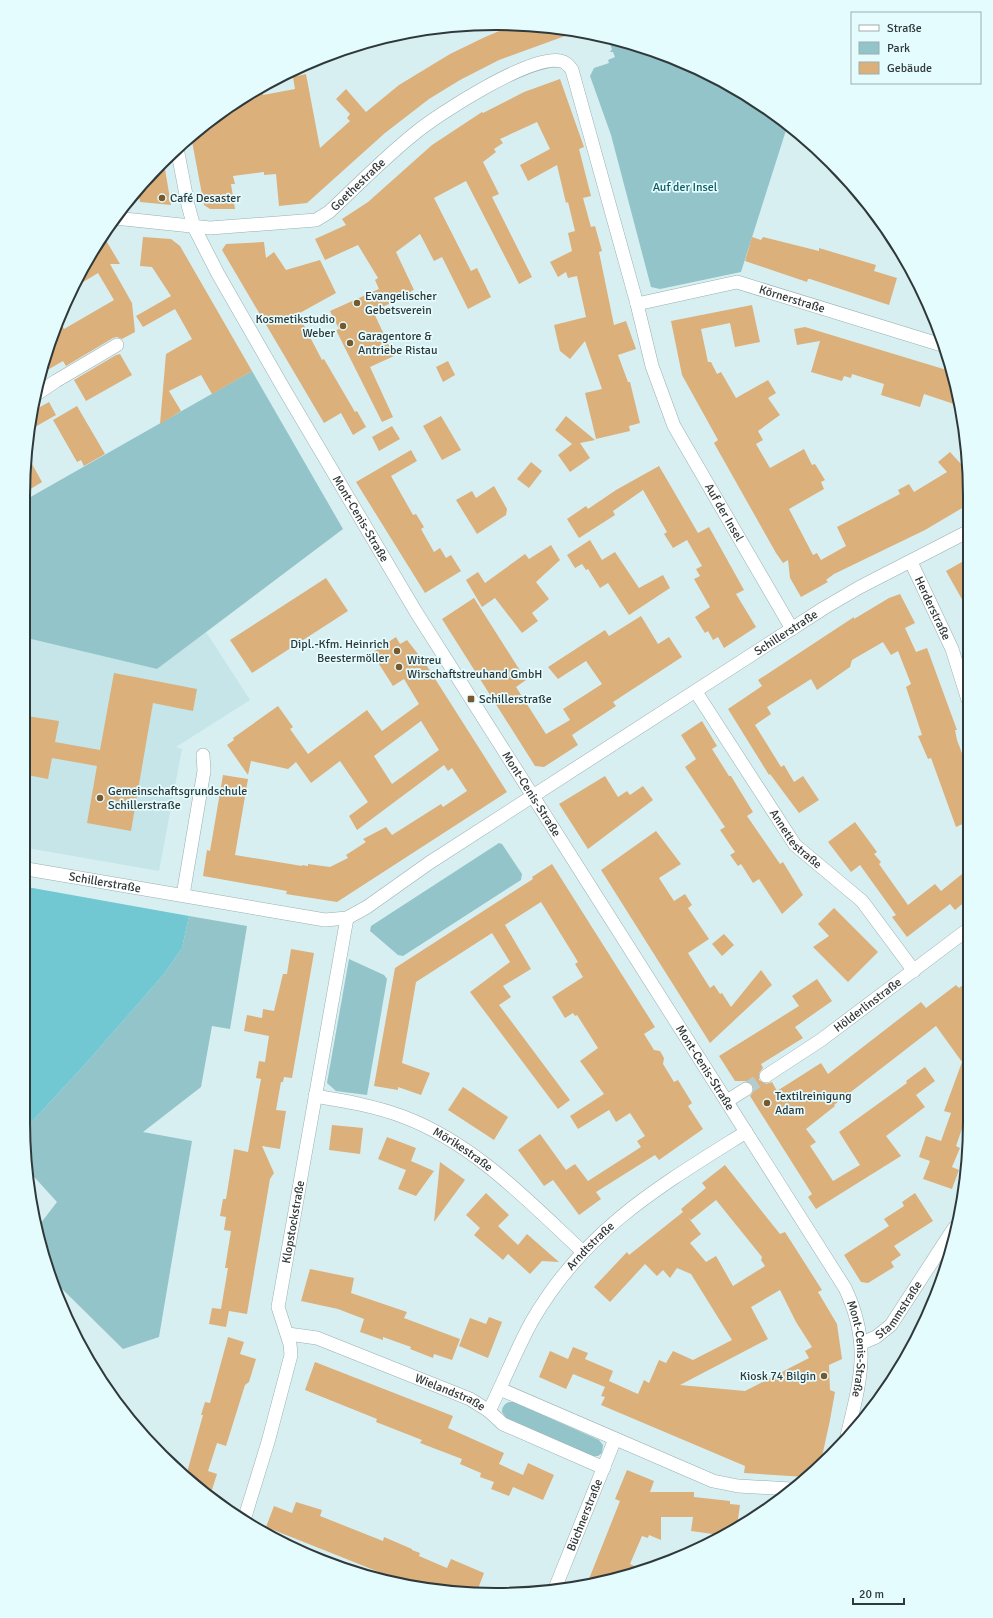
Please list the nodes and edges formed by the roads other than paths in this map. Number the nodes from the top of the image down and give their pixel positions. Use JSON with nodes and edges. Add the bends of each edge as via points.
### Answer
{"nodes":[{"id":1,"x":572,"y":70,"type":"joint"},
{"id":2,"x":179,"y":156,"type":"edge"},
{"id":3,"x":122,"y":219,"type":"edge"},
{"id":4,"x":194,"y":227,"type":"junction"},
{"id":5,"x":638,"y":304,"type":"junction"},
{"id":6,"x":937,"y":343,"type":"edge"},
{"id":7,"x":117,"y":345,"type":"dead end"},
{"id":8,"x":43,"y":390,"type":"edge"},
{"id":9,"x":963,"y":534,"type":"edge"},
{"id":10,"x":911,"y":562,"type":"junction"},
{"id":11,"x":792,"y":629,"type":"junction"},
{"id":12,"x":963,"y":684,"type":"edge"},
{"id":13,"x":696,"y":692,"type":"junction"},
{"id":14,"x":203,"y":755,"type":"dead end"},
{"id":15,"x":533,"y":796,"type":"junction"},
{"id":16,"x":30,"y":870,"type":"edge"},
{"id":17,"x":183,"y":895,"type":"junction"},
{"id":18,"x":347,"y":918,"type":"junction"},
{"id":19,"x":963,"y":933,"type":"edge"},
{"id":20,"x":914,"y":971,"type":"junction"},
{"id":21,"x":766,"y":1076,"type":"tunnel mouth"},
{"id":22,"x":746,"y":1089,"type":"tunnel mouth"},
{"id":23,"x":315,"y":1096,"type":"junction"},
{"id":24,"x":727,"y":1102,"type":"junction"},
{"id":25,"x":746,"y":1132,"type":"junction"},
{"id":26,"x":948,"y":1237,"type":"edge"},
{"id":27,"x":583,"y":1252,"type":"junction"},
{"id":28,"x":288,"y":1334,"type":"junction"},
{"id":29,"x":862,"y":1343,"type":"junction"},
{"id":30,"x":500,"y":1389,"type":"junction"},
{"id":31,"x":489,"y":1411,"type":"junction"},
{"id":32,"x":849,"y":1426,"type":"edge"},
{"id":33,"x":615,"y":1439,"type":"junction"},
{"id":34,"x":604,"y":1468,"type":"junction"},
{"id":35,"x":783,"y":1489,"type":"edge"},
{"id":36,"x":246,"y":1515,"type":"edge"},
{"id":37,"x":557,"y":1584,"type":"edge"}],
"edges":[{"from":1,"to":4,"type":"street","name":"Goethestraße","via":[[567,63],[561,61],[544,62],[491,83],[414,134],[329,212],[316,220],[220,228]]},
{"from":1,"to":5,"type":"street","name":"Auf der Insel"},
{"from":2,"to":4,"type":"street","name":"Mont-Cenis-Straße"},
{"from":3,"to":4,"type":"street","name":"Goethestraße"},
{"from":4,"to":15,"type":"street","name":"Mont-Cenis-Straße","via":[[218,274],[380,552]]},
{"from":5,"to":6,"type":"street","name":"Körnerstraße","via":[[737,282]]},
{"from":5,"to":11,"type":"street","name":"Auf der Insel","via":[[652,366],[674,426]]},
{"from":7,"to":8,"type":"street"},
{"from":9,"to":10,"type":"street","name":"Schillerstraße"},
{"from":10,"to":11,"type":"street","name":"Schillerstraße","via":[[860,587]]},
{"from":10,"to":12,"type":"street","name":"Herderstraße","via":[[952,649]]},
{"from":11,"to":13,"type":"street","name":"Schillerstraße"},
{"from":13,"to":15,"type":"street","name":"Schillerstraße"},
{"from":13,"to":20,"type":"street","name":"Annettestraße","via":[[795,845],[862,901]]},
{"from":14,"to":17,"type":"street","via":[[204,771]]},
{"from":15,"to":18,"type":"street","name":"Schillerstraße"},
{"from":15,"to":24,"type":"street","name":"Mont-Cenis-Straße"},
{"from":16,"to":17,"type":"street","name":"Schillerstraße"},
{"from":17,"to":18,"type":"street","name":"Schillerstraße","via":[[325,920]]},
{"from":18,"to":23,"type":"street","name":"Klopstockstraße"},
{"from":19,"to":20,"type":"street","name":"Hölderlinstraße"},
{"from":20,"to":21,"type":"street","name":"Hölderlinstraße","via":[[821,1040]]},
{"from":22,"to":24,"type":"street"},
{"from":23,"to":27,"type":"street","name":"Mörikestraße","via":[[383,1110],[424,1126],[468,1150],[494,1170]]},
{"from":23,"to":28,"type":"street","name":"Klopstockstraße","via":[[278,1307]]},
{"from":24,"to":25,"type":"street","name":"Mont-Cenis-Straße"},
{"from":25,"to":27,"type":"street","name":"Arndtstraße","via":[[644,1197],[604,1230]]},
{"from":25,"to":29,"type":"street","name":"Mont-Cenis-Straße","via":[[845,1288],[853,1305]]},
{"from":26,"to":29,"type":"street","name":"Stammstraße","via":[[891,1325],[876,1337]]},
{"from":27,"to":30,"type":"street","name":"Arndtstraße","via":[[533,1319],[515,1352]]},
{"from":28,"to":31,"type":"street","name":"Wielandstraße","via":[[317,1338],[470,1399]]},
{"from":28,"to":36,"type":"street","name":"Klopstockstraße","via":[[290,1355],[268,1442]]},
{"from":29,"to":32,"type":"street","name":"Mont-Cenis-Straße","via":[[861,1376]]},
{"from":30,"to":31,"type":"street","name":"Arndtstraße"},
{"from":30,"to":33,"type":"street"},
{"from":31,"to":34,"type":"street","name":"Wielandstraße","via":[[502,1424]]},
{"from":33,"to":34,"type":"street","name":"Büchnerstraße"},
{"from":33,"to":35,"type":"street","via":[[713,1481]]},
{"from":34,"to":37,"type":"street","name":"Büchnerstraße"}]}
